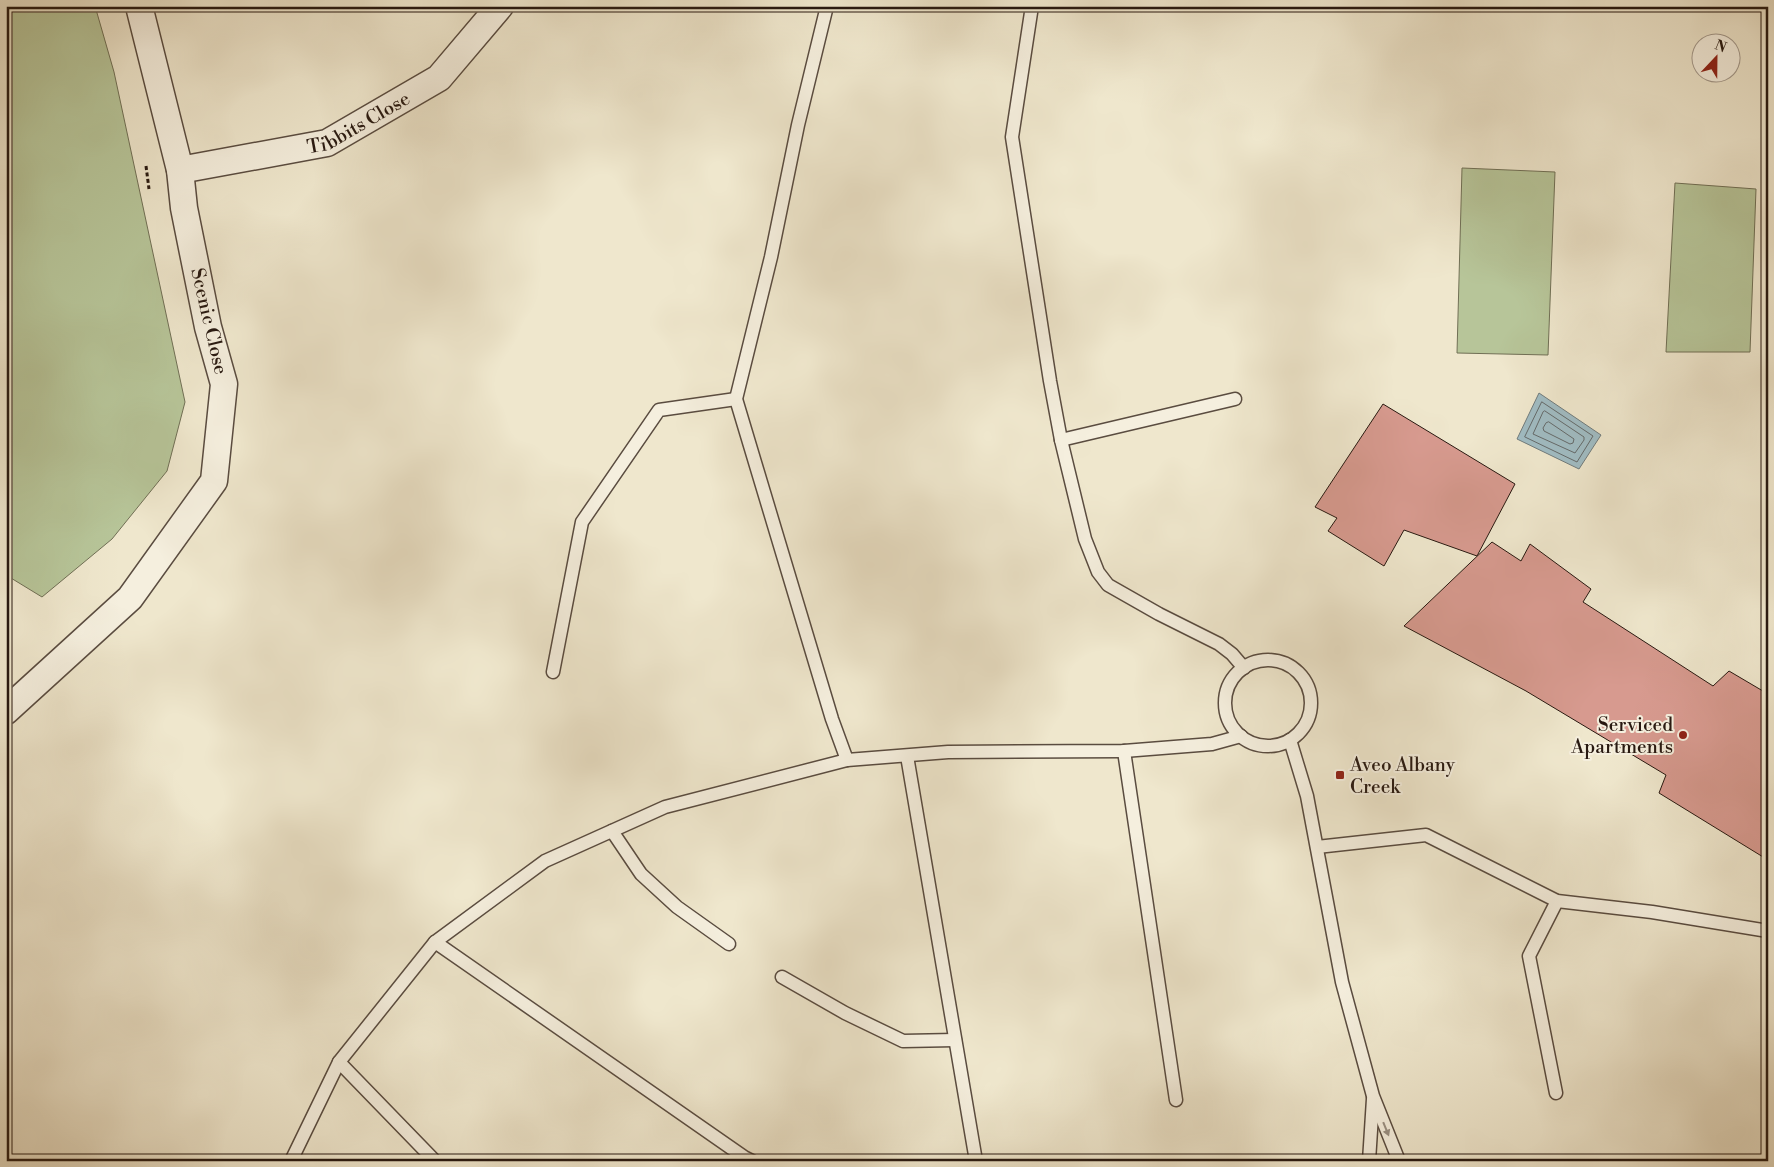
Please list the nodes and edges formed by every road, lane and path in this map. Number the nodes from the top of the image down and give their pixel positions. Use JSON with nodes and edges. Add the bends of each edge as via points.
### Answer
{"nodes":[{"id":1,"x":139,"y":6,"type":"edge"},
{"id":2,"x":500,"y":6,"type":"edge"},
{"id":3,"x":826,"y":6,"type":"edge"},
{"id":4,"x":1032,"y":6,"type":"edge"},
{"id":5,"x":180,"y":170,"type":"junction"},
{"id":6,"x":736,"y":399,"type":"junction"},
{"id":7,"x":1235,"y":399,"type":"dead end"},
{"id":8,"x":1061,"y":440,"type":"junction"},
{"id":9,"x":1244,"y":668,"type":"junction"},
{"id":10,"x":553,"y":672,"type":"dead end"},
{"id":11,"x":6,"y":710,"type":"edge"},
{"id":12,"x":1241,"y":736,"type":"junction"},
{"id":13,"x":1290,"y":740,"type":"junction"},
{"id":14,"x":1124,"y":751,"type":"junction"},
{"id":15,"x":907,"y":756,"type":"junction"},
{"id":16,"x":847,"y":760,"type":"junction"},
{"id":17,"x":612,"y":831,"type":"junction"},
{"id":18,"x":1317,"y":847,"type":"junction"},
{"id":19,"x":1557,"y":901,"type":"junction"},
{"id":20,"x":1768,"y":931,"type":"edge"},
{"id":21,"x":435,"y":942,"type":"junction"},
{"id":22,"x":729,"y":944,"type":"dead end"},
{"id":23,"x":782,"y":976,"type":"dead end"},
{"id":24,"x":956,"y":1040,"type":"junction"},
{"id":25,"x":339,"y":1062,"type":"junction"},
{"id":26,"x":1556,"y":1093,"type":"dead end"},
{"id":27,"x":1373,"y":1096,"type":"junction"},
{"id":28,"x":1176,"y":1100,"type":"dead end"},
{"id":29,"x":291,"y":1161,"type":"edge"},
{"id":30,"x":435,"y":1161,"type":"edge"},
{"id":31,"x":752,"y":1161,"type":"edge"},
{"id":32,"x":976,"y":1161,"type":"edge"},
{"id":33,"x":1369,"y":1161,"type":"edge"},
{"id":34,"x":1400,"y":1161,"type":"edge"}],
"edges":[{"from":1,"to":5,"type":"street","name":"Scenic Close"},
{"from":2,"to":5,"type":"street","name":"Tibbits Close","via":[[439,78],[327,143]]},
{"from":3,"to":6,"type":"lane","via":[[772,257]]},
{"from":4,"to":8,"type":"lane","via":[[1012,137]]},
{"from":5,"to":11,"type":"street","name":"Scenic Close","via":[[184,208],[208,327],[224,384],[214,481],[130,598]]},
{"from":6,"to":10,"type":"lane","via":[[659,410],[582,522]]},
{"from":6,"to":16,"type":"lane"},
{"from":7,"to":8,"type":"lane"},
{"from":8,"to":9,"type":"lane","via":[[1085,539],[1098,572],[1108,585],[1219,644]]},
{"from":9,"to":12,"type":"lane","via":[[1230,683],[1226,697],[1228,718]]},
{"from":9,"to":13,"type":"lane","via":[[1256,662],[1276,661],[1302,678],[1308,689],[1311,708],[1304,726]]},
{"from":12,"to":13,"type":"lane","via":[[1254,744],[1269,746]]},
{"from":12,"to":14,"type":"lane","via":[[1212,744]]},
{"from":13,"to":18,"type":"lane","via":[[1307,796]]},
{"from":14,"to":15,"type":"lane","via":[[948,752]]},
{"from":14,"to":28,"type":"lane"},
{"from":15,"to":16,"type":"lane"},
{"from":15,"to":24,"type":"lane"},
{"from":16,"to":17,"type":"lane","via":[[665,807]]},
{"from":17,"to":21,"type":"lane","via":[[545,861]]},
{"from":17,"to":22,"type":"lane","via":[[641,874],[677,907]]},
{"from":18,"to":19,"type":"lane","via":[[1426,835]]},
{"from":18,"to":27,"type":"lane","via":[[1342,982]]},
{"from":19,"to":20,"type":"lane"},
{"from":19,"to":26,"type":"lane","via":[[1529,956]]},
{"from":21,"to":25,"type":"lane"},
{"from":21,"to":31,"type":"lane"},
{"from":23,"to":24,"type":"lane","via":[[845,1014],[903,1041]]},
{"from":24,"to":32,"type":"lane"},
{"from":25,"to":29,"type":"lane"},
{"from":25,"to":30,"type":"lane"},
{"from":27,"to":33,"type":"lane"},
{"from":27,"to":34,"type":"lane","one_way":true}]}
